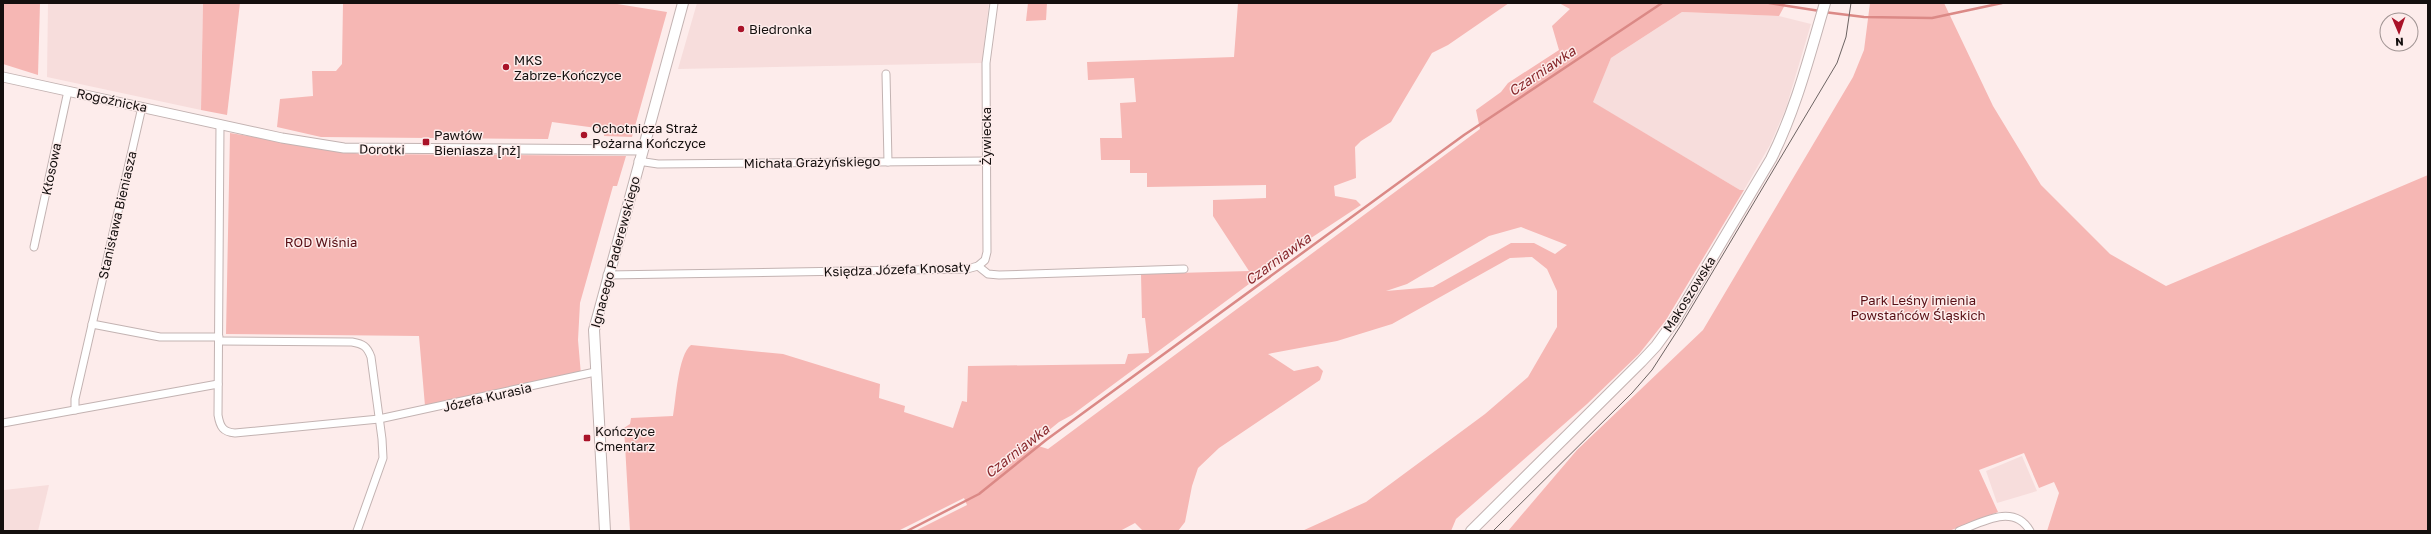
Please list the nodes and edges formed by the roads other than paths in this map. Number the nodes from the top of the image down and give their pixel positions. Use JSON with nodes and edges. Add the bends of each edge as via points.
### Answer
{"nodes":[{"id":1,"x":683,"y":3,"type":"edge"},
{"id":2,"x":994,"y":3,"type":"edge"},
{"id":3,"x":1824,"y":3,"type":"edge"},
{"id":4,"x":886,"y":74,"type":"dead end"},
{"id":5,"x":3,"y":77,"type":"edge"},
{"id":6,"x":68,"y":91,"type":"junction"},
{"id":7,"x":142,"y":107,"type":"junction"},
{"id":8,"x":220,"y":124,"type":"junction"},
{"id":9,"x":642,"y":150,"type":"junction"},
{"id":10,"x":638,"y":161,"type":"junction"},
{"id":11,"x":986,"y":161,"type":"junction"},
{"id":12,"x":888,"y":162,"type":"junction"},
{"id":13,"x":34,"y":247,"type":"dead end"},
{"id":14,"x":978,"y":266,"type":"junction"},
{"id":15,"x":1184,"y":269,"type":"dead end"},
{"id":16,"x":607,"y":275,"type":"junction"},
{"id":17,"x":92,"y":324,"type":"junction"},
{"id":18,"x":219,"y":339,"type":"junction"},
{"id":19,"x":595,"y":372,"type":"junction"},
{"id":20,"x":218,"y":384,"type":"junction"},
{"id":21,"x":75,"y":410,"type":"junction"},
{"id":22,"x":379,"y":419,"type":"junction"},
{"id":23,"x":3,"y":424,"type":"edge"},
{"id":24,"x":357,"y":531,"type":"edge"},
{"id":25,"x":605,"y":531,"type":"edge"},
{"id":26,"x":1471,"y":531,"type":"edge"},
{"id":27,"x":1959,"y":531,"type":"edge"},
{"id":28,"x":2030,"y":531,"type":"edge"}],
"edges":[{"from":1,"to":9,"type":"main road","name":"Ignacego Paderewskiego"},
{"from":2,"to":11,"type":"street","name":"Żywiecka","via":[[986,62]]},
{"from":3,"to":26,"type":"main road","name":"Makoszowska","via":[[1795,106],[1780,141],[1667,331],[1641,362]]},
{"from":4,"to":12,"type":"street"},
{"from":5,"to":6,"type":"street","name":"Rogoźnicka"},
{"from":6,"to":7,"type":"street","name":"Rogoźnicka"},
{"from":6,"to":13,"type":"street","name":"Kłosowa"},
{"from":7,"to":8,"type":"street","name":"Rogoźnicka"},
{"from":7,"to":17,"type":"street","name":"Stanisława Bieniasza"},
{"from":8,"to":9,"type":"street","name":"Dorotki","via":[[312,144],[362,149]]},
{"from":8,"to":18,"type":"street"},
{"from":9,"to":10,"type":"main road","name":"Ignacego Paderewskiego"},
{"from":10,"to":12,"type":"street","name":"Michała Grażyńskiego","via":[[658,164]]},
{"from":10,"to":16,"type":"main road","name":"Ignacego Paderewskiego"},
{"from":11,"to":12,"type":"street","name":"Michała Grażyńskiego"},
{"from":11,"to":14,"type":"street","name":"Żywiecka","via":[[987,252],[985,260]]},
{"from":14,"to":15,"type":"street","name":"Księdza Józefa Knosały","via":[[988,274],[999,275]]},
{"from":14,"to":16,"type":"street","name":"Księdza Józefa Knosały","via":[[960,270]]},
{"from":16,"to":19,"type":"main road","name":"Ignacego Paderewskiego","via":[[594,330]]},
{"from":17,"to":18,"type":"street","via":[[160,337]]},
{"from":17,"to":21,"type":"street","name":"Stanisława Bieniasza","via":[[75,399]]},
{"from":18,"to":20,"type":"street"},
{"from":18,"to":22,"type":"street","via":[[362,344],[368,348],[372,356]]},
{"from":19,"to":22,"type":"street","name":"Józefa Kurasia"},
{"from":19,"to":25,"type":"main road","name":"Ignacego Paderewskiego"},
{"from":20,"to":21,"type":"street"},
{"from":20,"to":22,"type":"street","name":"Józefa Kurasia","via":[[219,423],[227,432]]},
{"from":21,"to":23,"type":"street"},
{"from":22,"to":24,"type":"street","via":[[383,458]]},
{"from":27,"to":28,"type":"street","via":[[2005,515],[2017,518]]}]}
